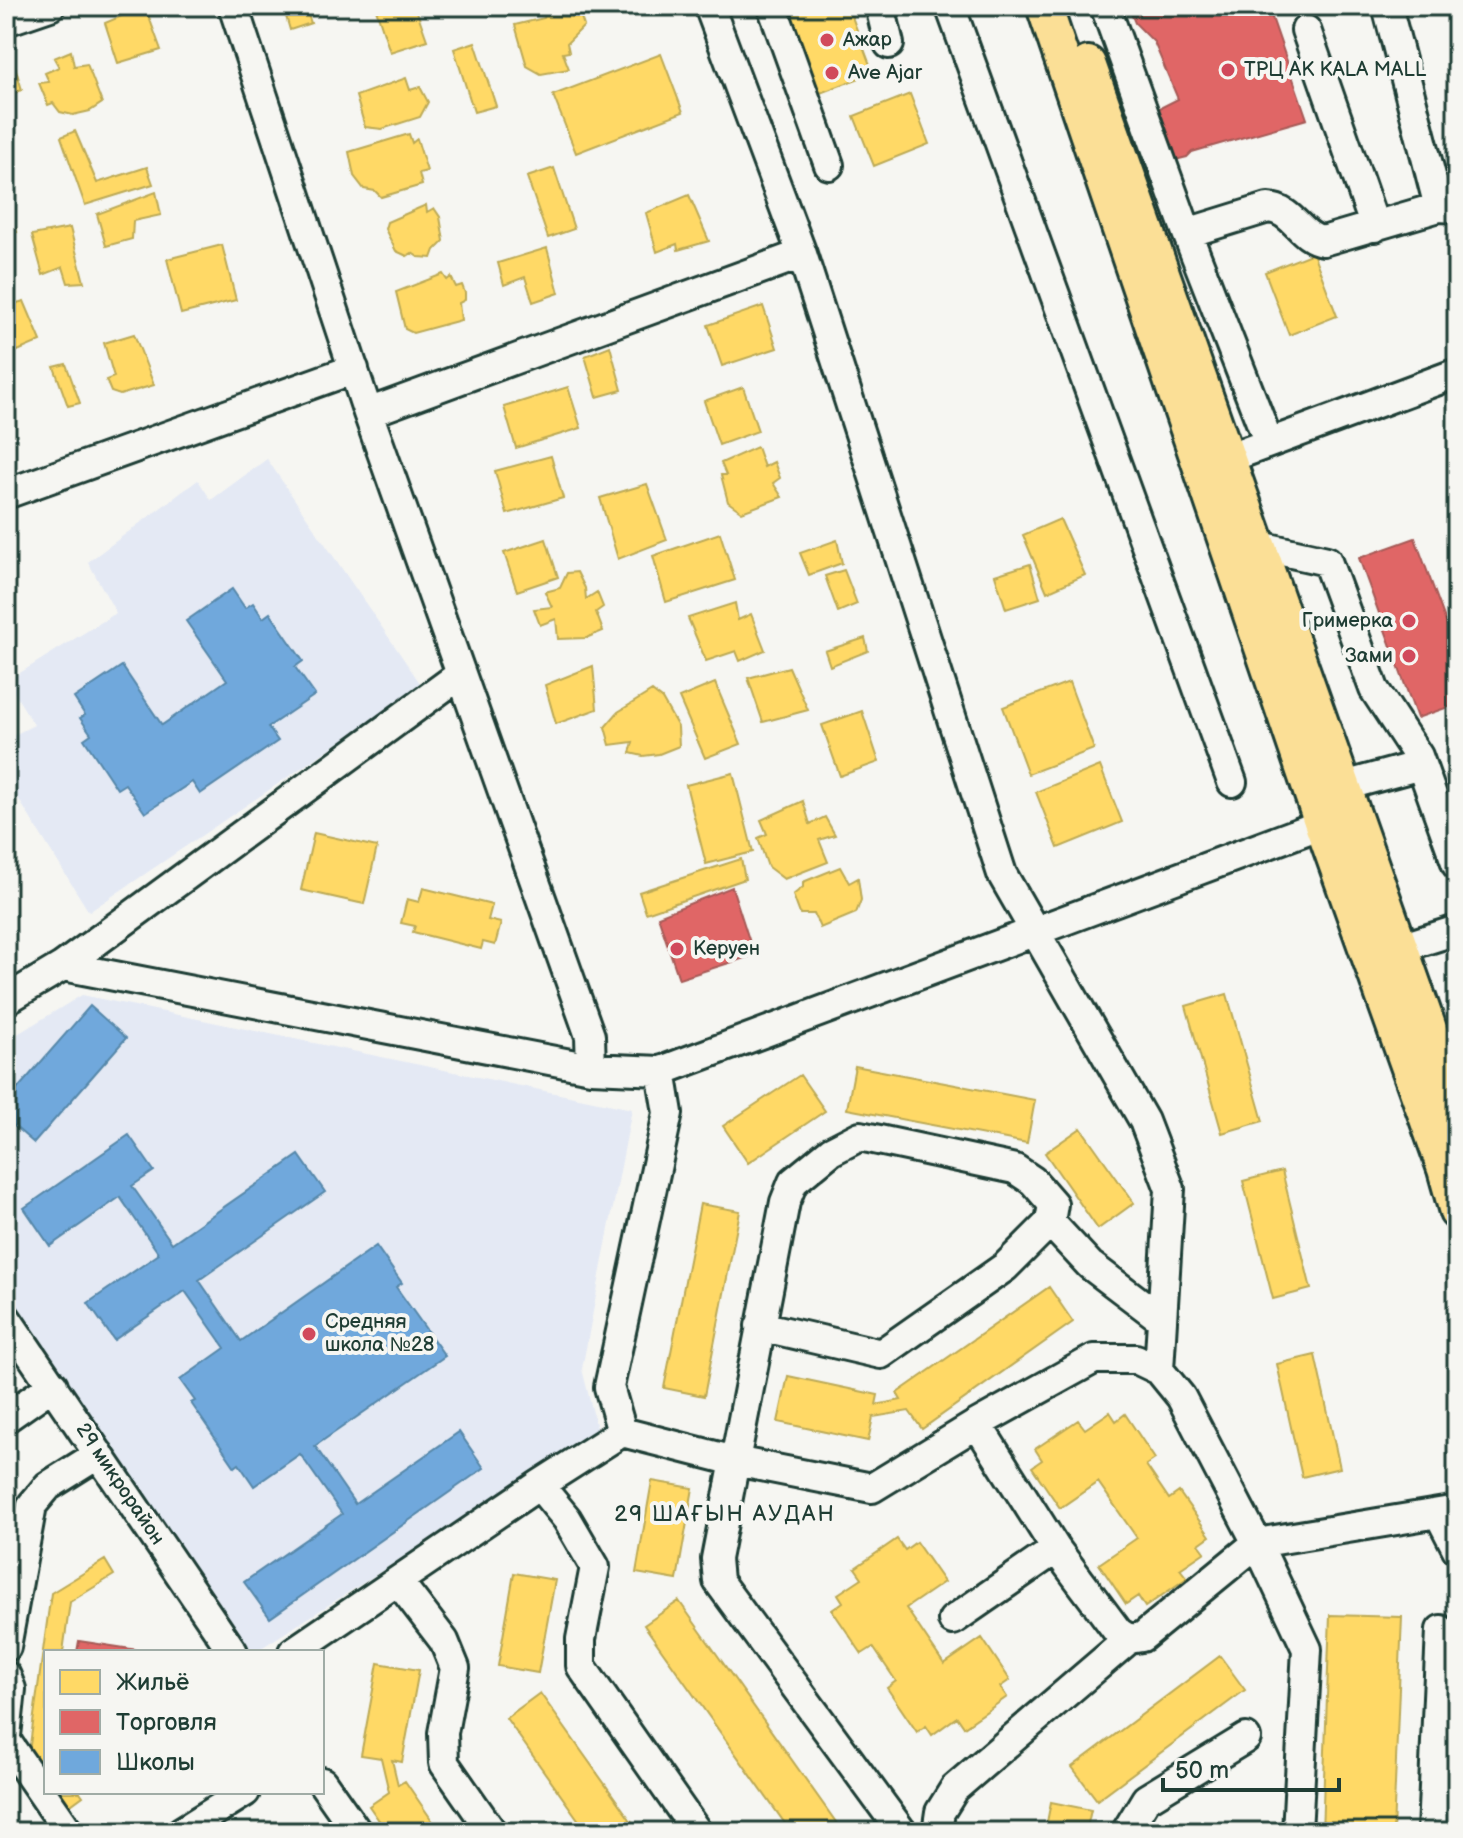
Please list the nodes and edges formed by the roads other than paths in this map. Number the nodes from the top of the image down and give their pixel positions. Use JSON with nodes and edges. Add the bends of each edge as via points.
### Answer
{"nodes":[{"id":1,"x":50,"y":6,"type":"edge"},
{"id":2,"x":233,"y":6,"type":"edge"},
{"id":3,"x":709,"y":6,"type":"edge"},
{"id":4,"x":772,"y":6,"type":"edge"},
{"id":5,"x":880,"y":6,"type":"edge"},
{"id":6,"x":950,"y":6,"type":"edge"},
{"id":7,"x":1044,"y":6,"type":"edge"},
{"id":8,"x":1067,"y":6,"type":"edge"},
{"id":9,"x":1105,"y":6,"type":"edge"},
{"id":10,"x":1387,"y":6,"type":"edge"},
{"id":11,"x":6,"y":21,"type":"edge"},
{"id":12,"x":1306,"y":30,"type":"dead end"},
{"id":13,"x":889,"y":44,"type":"dead end"},
{"id":14,"x":829,"y":165,"type":"dead end"},
{"id":15,"x":1448,"y":207,"type":"edge"},
{"id":16,"x":1375,"y":227,"type":"junction"},
{"id":17,"x":1187,"y":233,"type":"junction"},
{"id":18,"x":802,"y":254,"type":"junction"},
{"id":19,"x":354,"y":369,"type":"junction"},
{"id":20,"x":1457,"y":373,"type":"edge"},
{"id":21,"x":368,"y":413,"type":"junction"},
{"id":22,"x":1269,"y":443,"type":"junction"},
{"id":23,"x":1229,"y":458,"type":"junction"},
{"id":24,"x":6,"y":494,"type":"edge"},
{"id":25,"x":1260,"y":546,"type":"junction"},
{"id":26,"x":461,"y":674,"type":"junction"},
{"id":27,"x":1421,"y":765,"type":"junction"},
{"id":28,"x":1232,"y":782,"type":"dead end"},
{"id":29,"x":1339,"y":807,"type":"junction"},
{"id":30,"x":1457,"y":865,"type":"edge"},
{"id":31,"x":1457,"y":930,"type":"edge"},
{"id":32,"x":1034,"y":933,"type":"junction"},
{"id":33,"x":1400,"y":948,"type":"junction"},
{"id":34,"x":63,"y":966,"type":"junction"},
{"id":35,"x":6,"y":1000,"type":"edge"},
{"id":36,"x":591,"y":1068,"type":"junction"},
{"id":37,"x":661,"y":1071,"type":"junction"},
{"id":38,"x":1457,"y":1108,"type":"edge"},
{"id":39,"x":1451,"y":1169,"type":"edge"},
{"id":40,"x":1457,"y":1212,"type":"edge"},
{"id":41,"x":1050,"y":1222,"type":"junction"},
{"id":42,"x":6,"y":1318,"type":"edge"},
{"id":43,"x":1160,"y":1318,"type":"junction"},
{"id":44,"x":760,"y":1326,"type":"junction"},
{"id":45,"x":1159,"y":1370,"type":"junction"},
{"id":46,"x":53,"y":1385,"type":"junction"},
{"id":47,"x":6,"y":1418,"type":"edge"},
{"id":48,"x":977,"y":1424,"type":"junction"},
{"id":49,"x":622,"y":1432,"type":"junction"},
{"id":50,"x":99,"y":1454,"type":"junction"},
{"id":51,"x":735,"y":1461,"type":"junction"},
{"id":52,"x":539,"y":1485,"type":"junction"},
{"id":53,"x":1448,"y":1512,"type":"edge"},
{"id":54,"x":1257,"y":1543,"type":"junction"},
{"id":55,"x":1056,"y":1549,"type":"junction"},
{"id":56,"x":1457,"y":1549,"type":"edge"},
{"id":57,"x":398,"y":1581,"type":"junction"},
{"id":58,"x":953,"y":1620,"type":"dead end"},
{"id":59,"x":1441,"y":1630,"type":"dead end"},
{"id":60,"x":1129,"y":1639,"type":"junction"},
{"id":61,"x":6,"y":1647,"type":"edge"},
{"id":62,"x":232,"y":1650,"type":"edge"},
{"id":63,"x":296,"y":1650,"type":"edge"},
{"id":64,"x":6,"y":1676,"type":"edge"},
{"id":65,"x":6,"y":1738,"type":"edge"},
{"id":66,"x":1246,"y":1738,"type":"dead end"},
{"id":67,"x":324,"y":1785,"type":"edge"},
{"id":68,"x":242,"y":1794,"type":"edge"},
{"id":69,"x":69,"y":1832,"type":"edge"},
{"id":70,"x":181,"y":1832,"type":"edge"},
{"id":71,"x":357,"y":1832,"type":"edge"},
{"id":72,"x":492,"y":1832,"type":"edge"},
{"id":73,"x":697,"y":1832,"type":"edge"},
{"id":74,"x":902,"y":1832,"type":"edge"},
{"id":75,"x":937,"y":1832,"type":"edge"},
{"id":76,"x":1126,"y":1832,"type":"edge"},
{"id":77,"x":1297,"y":1832,"type":"edge"},
{"id":78,"x":1432,"y":1832,"type":"edge"}],
"edges":[{"from":1,"to":11,"type":"street"},
{"from":2,"to":19,"type":"street"},
{"from":3,"to":18,"type":"street"},
{"from":4,"to":14,"type":"street"},
{"from":5,"to":13,"type":"street"},
{"from":6,"to":28,"type":"street"},
{"from":7,"to":29,"type":"main road"},
{"from":8,"to":23,"type":"main road"},
{"from":9,"to":17,"type":"street"},
{"from":10,"to":15,"type":"street"},
{"from":12,"to":16,"type":"street"},
{"from":15,"to":16,"type":"street"},
{"from":16,"to":17,"type":"street","via":[[1315,240],[1285,212],[1268,208]]},
{"from":17,"to":22,"type":"street"},
{"from":18,"to":21,"type":"street"},
{"from":18,"to":32,"type":"street","via":[[1002,874]]},
{"from":19,"to":21,"type":"street"},
{"from":19,"to":24,"type":"street"},
{"from":20,"to":22,"type":"street"},
{"from":21,"to":26,"type":"street"},
{"from":22,"to":23,"type":"street"},
{"from":23,"to":25,"type":"main road"},
{"from":25,"to":27,"type":"street","via":[[1327,561],[1374,689]]},
{"from":25,"to":29,"type":"main road"},
{"from":26,"to":34,"type":"street"},
{"from":26,"to":36,"type":"street","via":[[590,1036]]},
{"from":27,"to":29,"type":"street"},
{"from":27,"to":30,"type":"street"},
{"from":29,"to":32,"type":"street"},
{"from":29,"to":33,"type":"main road"},
{"from":29,"to":39,"type":"main road"},
{"from":31,"to":33,"type":"street"},
{"from":32,"to":37,"type":"street"},
{"from":32,"to":43,"type":"street","via":[[1144,1121],[1170,1189]]},
{"from":33,"to":38,"type":"main road"},
{"from":34,"to":35,"type":"street"},
{"from":34,"to":36,"type":"street"},
{"from":36,"to":37,"type":"street"},
{"from":37,"to":49,"type":"street","via":[[668,1113],[609,1387]]},
{"from":39,"to":40,"type":"main road"},
{"from":41,"to":43,"type":"street","via":[[1090,1265]]},
{"from":41,"to":44,"type":"street","via":[[1005,1267],[881,1354]]},
{"from":41,"to":44,"type":"street","via":[[1053,1204],[1015,1169],[860,1136],[831,1151],[793,1182]]},
{"from":42,"to":46,"type":"street","name":"29 микрорайон"},
{"from":43,"to":45,"type":"street"},
{"from":44,"to":51,"type":"street"},
{"from":45,"to":48,"type":"street","via":[[1136,1359],[1094,1359]]},
{"from":45,"to":54,"type":"street","via":[[1181,1397]]},
{"from":46,"to":47,"type":"street"},
{"from":46,"to":50,"type":"street","name":"29 микрорайон"},
{"from":48,"to":51,"type":"street","via":[[872,1488]]},
{"from":48,"to":55,"type":"street"},
{"from":49,"to":51,"type":"street"},
{"from":49,"to":52,"type":"street"},
{"from":50,"to":61,"type":"street","via":[[42,1491],[32,1505]]},
{"from":50,"to":62,"type":"street","name":"29 микрорайон"},
{"from":51,"to":74,"type":"street","via":[[716,1559],[718,1581]]},
{"from":52,"to":57,"type":"street"},
{"from":52,"to":73,"type":"street","via":[[595,1567],[581,1666]]},
{"from":53,"to":54,"type":"street"},
{"from":53,"to":56,"type":"street"},
{"from":54,"to":60,"type":"street","via":[[1142,1637]]},
{"from":54,"to":77,"type":"street","via":[[1307,1649]]},
{"from":55,"to":58,"type":"street"},
{"from":55,"to":60,"type":"street","via":[[1118,1632]]},
{"from":57,"to":63,"type":"street"},
{"from":57,"to":72,"type":"street","via":[[444,1641],[455,1668],[443,1733],[444,1763]]},
{"from":59,"to":78,"type":"street"},
{"from":60,"to":75,"type":"street","via":[[955,1788],[940,1812]]},
{"from":64,"to":65,"type":"street","via":[[11,1689]]},
{"from":65,"to":69,"type":"street"},
{"from":66,"to":76,"type":"street","via":[[1146,1799]]},
{"from":67,"to":71,"type":"street"},
{"from":68,"to":70,"type":"street"}]}
